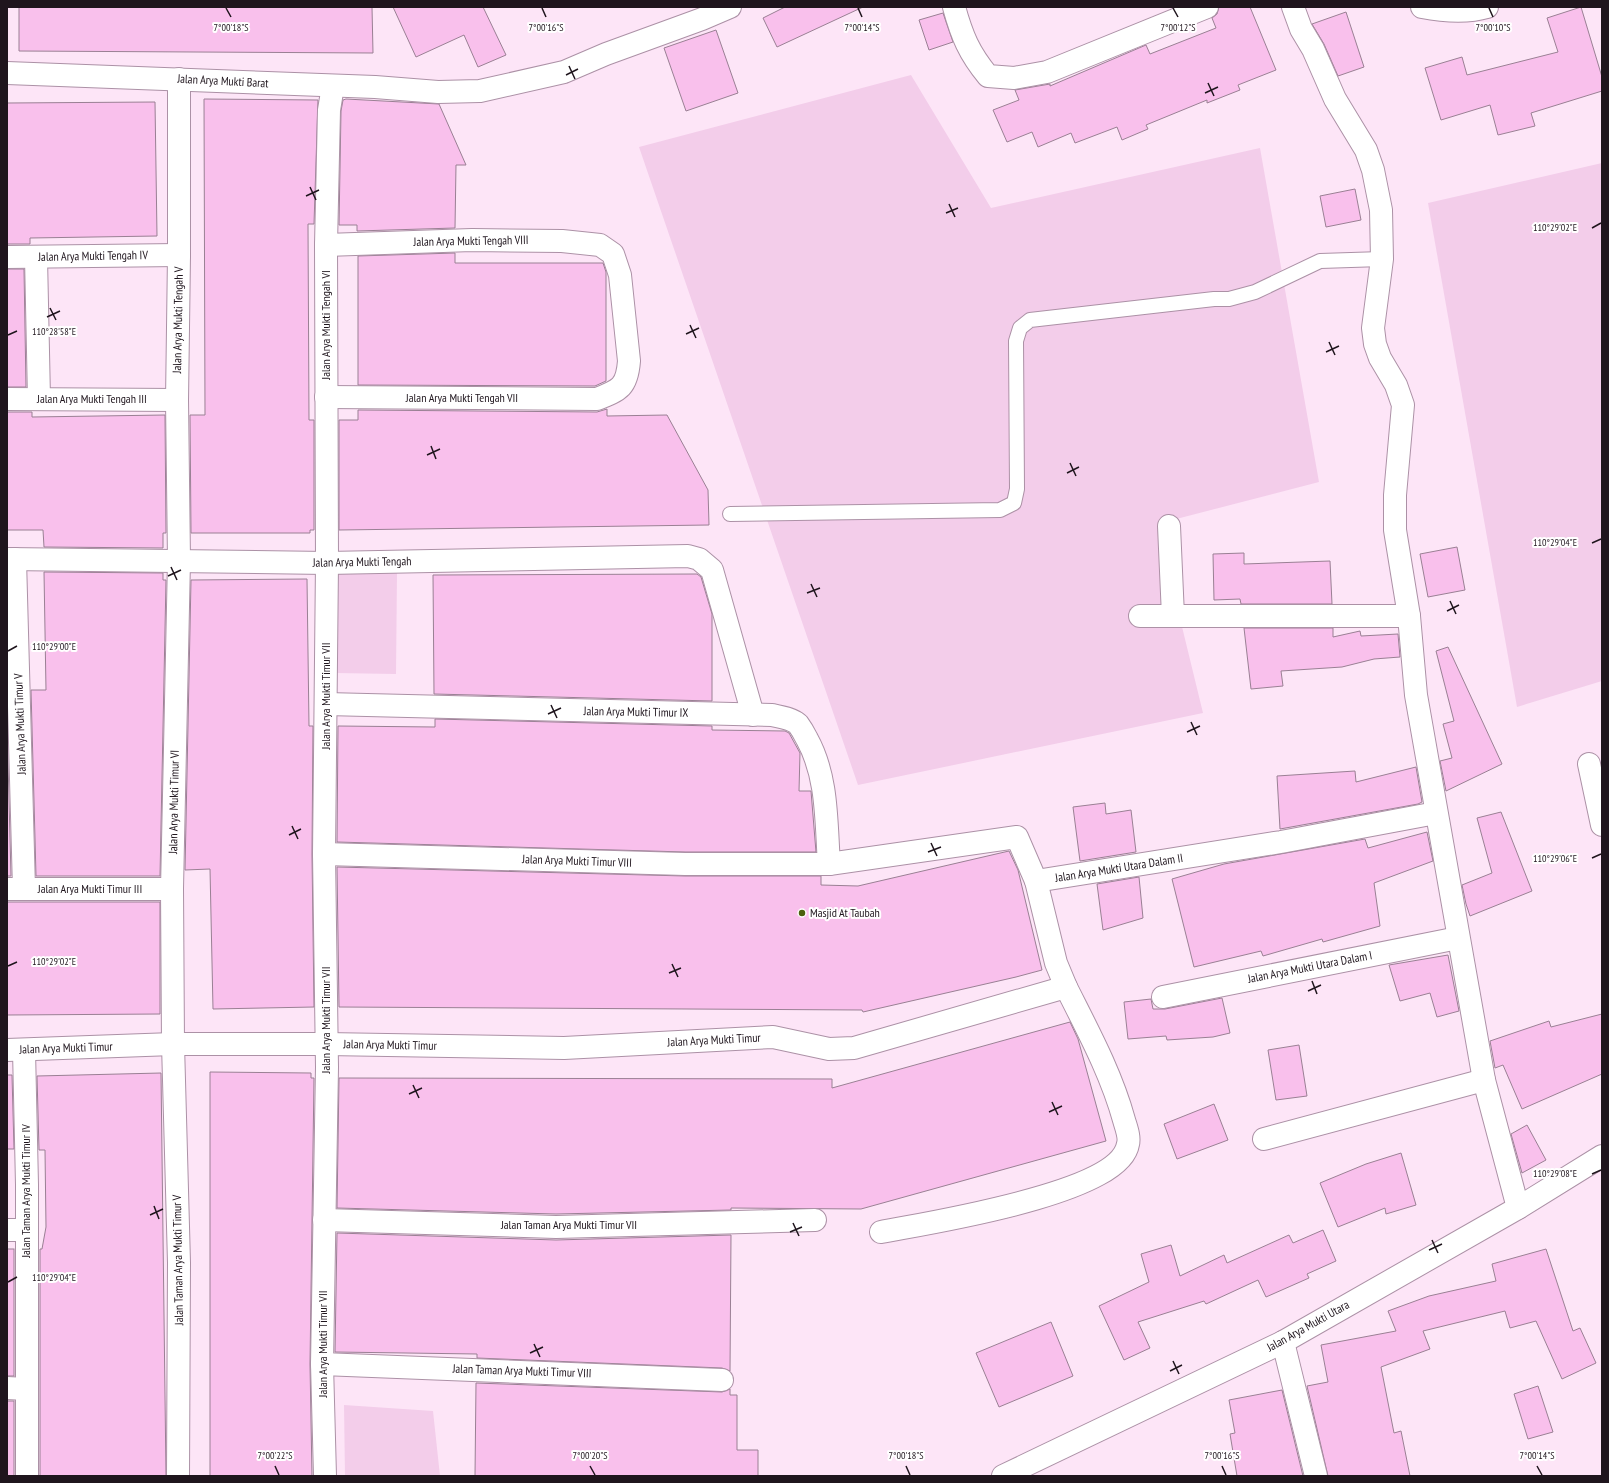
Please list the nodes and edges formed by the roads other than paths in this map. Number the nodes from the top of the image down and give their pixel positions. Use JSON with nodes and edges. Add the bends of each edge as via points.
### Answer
{"nodes":[{"id":1,"x":730,"y":7,"type":"edge"},
{"id":2,"x":954,"y":7,"type":"edge"},
{"id":3,"x":1207,"y":7,"type":"edge"},
{"id":4,"x":1293,"y":7,"type":"edge"},
{"id":5,"x":1422,"y":7,"type":"edge"},
{"id":6,"x":1487,"y":7,"type":"edge"},
{"id":7,"x":7,"y":73,"type":"edge"},
{"id":8,"x":179,"y":79,"type":"junction"},
{"id":9,"x":333,"y":86,"type":"junction"},
{"id":10,"x":326,"y":245,"type":"junction"},
{"id":11,"x":179,"y":255,"type":"junction"},
{"id":12,"x":7,"y":257,"type":"edge"},
{"id":13,"x":36,"y":257,"type":"junction"},
{"id":14,"x":1382,"y":259,"type":"junction"},
{"id":15,"x":326,"y":397,"type":"junction"},
{"id":16,"x":7,"y":399,"type":"edge"},
{"id":17,"x":39,"y":399,"type":"junction"},
{"id":18,"x":177,"y":400,"type":"junction"},
{"id":19,"x":598,"y":400,"type":"joint"},
{"id":20,"x":730,"y":514,"type":"dead end"},
{"id":21,"x":1169,"y":526,"type":"dead end"},
{"id":22,"x":11,"y":559,"type":"edge"},
{"id":23,"x":179,"y":560,"type":"junction"},
{"id":24,"x":327,"y":564,"type":"junction"},
{"id":25,"x":1140,"y":616,"type":"dead end"},
{"id":26,"x":1173,"y":616,"type":"junction"},
{"id":27,"x":1410,"y":616,"type":"junction"},
{"id":28,"x":326,"y":704,"type":"junction"},
{"id":29,"x":753,"y":715,"type":"junction"},
{"id":30,"x":1589,"y":764,"type":"dead end"},
{"id":31,"x":1436,"y":813,"type":"junction"},
{"id":32,"x":1602,"y":825,"type":"edge"},
{"id":33,"x":324,"y":854,"type":"junction"},
{"id":34,"x":829,"y":864,"type":"junction"},
{"id":35,"x":1036,"y":881,"type":"junction"},
{"id":36,"x":16,"y":889,"type":"edge"},
{"id":37,"x":172,"y":889,"type":"junction"},
{"id":38,"x":1458,"y":938,"type":"junction"},
{"id":39,"x":1066,"y":987,"type":"junction"},
{"id":40,"x":1163,"y":996,"type":"dead end"},
{"id":41,"x":173,"y":1044,"type":"junction"},
{"id":42,"x":326,"y":1044,"type":"junction"},
{"id":43,"x":16,"y":1050,"type":"edge"},
{"id":44,"x":1484,"y":1080,"type":"junction"},
{"id":45,"x":1264,"y":1139,"type":"dead end"},
{"id":46,"x":1602,"y":1156,"type":"edge"},
{"id":47,"x":1518,"y":1208,"type":"junction"},
{"id":48,"x":324,"y":1220,"type":"junction"},
{"id":49,"x":815,"y":1220,"type":"dead end"},
{"id":50,"x":16,"y":1230,"type":"edge"},
{"id":51,"x":881,"y":1232,"type":"dead end"},
{"id":52,"x":1284,"y":1342,"type":"junction"},
{"id":53,"x":322,"y":1364,"type":"junction"},
{"id":54,"x":722,"y":1380,"type":"dead end"},
{"id":55,"x":16,"y":1389,"type":"edge"},
{"id":56,"x":27,"y":1476,"type":"edge"},
{"id":57,"x":178,"y":1476,"type":"edge"},
{"id":58,"x":325,"y":1476,"type":"edge"},
{"id":59,"x":1003,"y":1476,"type":"edge"},
{"id":60,"x":1316,"y":1476,"type":"edge"}],
"edges":[{"from":1,"to":9,"type":"street","name":"Jalan Arya Mukti Barat","via":[[564,72],[480,92]]},
{"from":2,"to":3,"type":"street","via":[[973,58],[988,76],[1014,78],[1047,72]]},
{"from":4,"to":14,"type":"street","via":[[1335,99],[1366,150],[1381,210]]},
{"from":5,"to":6,"type":"street","via":[[1475,11]]},
{"from":7,"to":8,"type":"street","name":"Jalan Arya Mukti Barat"},
{"from":8,"to":9,"type":"street","name":"Jalan Arya Mukti Barat"},
{"from":8,"to":11,"type":"street","name":"Jalan Arya Mukti Tengah V"},
{"from":9,"to":10,"type":"street","name":"Jalan Arya Mukti Tengah VI","via":[[329,110]]},
{"from":10,"to":15,"type":"street","name":"Jalan Arya Mukti Tengah VI"},
{"from":10,"to":19,"type":"street","name":"Jalan Arya Mukti Tengah VIII","via":[[472,240],[562,241],[600,245],[613,254],[620,275],[629,361],[628,372],[622,386]]},
{"from":11,"to":13,"type":"street","name":"Jalan Arya Mukti Tengah IV"},
{"from":11,"to":18,"type":"street","name":"Jalan Arya Mukti Tengah V"},
{"from":12,"to":13,"type":"street","name":"Jalan Arya Mukti Tengah IV"},
{"from":13,"to":17,"type":"street"},
{"from":14,"to":20,"type":"lane","via":[[1320,261],[1255,292],[1229,299],[1030,320],[1020,328],[1016,341],[1017,489],[1014,503],[1006,508]]},
{"from":14,"to":27,"type":"street","via":[[1373,328],[1380,358],[1396,385],[1403,405],[1395,495],[1395,530]]},
{"from":15,"to":19,"type":"street","name":"Jalan Arya Mukti Tengah VII"},
{"from":15,"to":24,"type":"street","name":"Jalan Arya Mukti Tengah VI"},
{"from":16,"to":17,"type":"street","name":"Jalan Arya Mukti Tengah III"},
{"from":17,"to":18,"type":"street","name":"Jalan Arya Mukti Tengah III"},
{"from":18,"to":23,"type":"street","name":"Jalan Arya Mukti Tengah V"},
{"from":21,"to":26,"type":"street"},
{"from":22,"to":23,"type":"street","name":"Jalan Arya Mukti Tengah"},
{"from":22,"to":36,"type":"street","name":"Jalan Arya Mukti Timur V"},
{"from":23,"to":24,"type":"street","name":"Jalan Arya Mukti Tengah"},
{"from":23,"to":37,"type":"street","name":"Jalan Arya Mukti Timur VI"},
{"from":24,"to":28,"type":"street","name":"Jalan Arya Mukti Timur VII"},
{"from":24,"to":29,"type":"street","name":"Jalan Arya Mukti Tengah","via":[[688,556],[699,560],[712,570]]},
{"from":25,"to":26,"type":"street"},
{"from":26,"to":27,"type":"street"},
{"from":27,"to":31,"type":"street","via":[[1416,695]]},
{"from":28,"to":29,"type":"street","name":"Jalan Arya Mukti Timur IX"},
{"from":28,"to":33,"type":"street","name":"Jalan Arya Mukti Timur VII"},
{"from":29,"to":34,"type":"street","name":"Jalan Arya Mukti Timur IX","via":[[787,718],[798,724],[815,754],[822,777]]},
{"from":30,"to":32,"type":"street"},
{"from":31,"to":35,"type":"street","name":"Jalan Arya Mukti Utara Dalam II","via":[[1281,842]]},
{"from":31,"to":38,"type":"street"},
{"from":33,"to":34,"type":"street","name":"Jalan Arya Mukti Timur VIII","via":[[685,864]]},
{"from":33,"to":42,"type":"street","name":"Jalan Arya Mukti Timur VII"},
{"from":34,"to":35,"type":"street","via":[[1017,837]]},
{"from":35,"to":39,"type":"street","via":[[1056,963]]},
{"from":36,"to":37,"type":"street","name":"Jalan Arya Mukti Timur III"},
{"from":37,"to":41,"type":"street","name":"Jalan Arya Mukti Timur VI"},
{"from":38,"to":40,"type":"street","name":"Jalan Arya Mukti Utara Dalam I"},
{"from":38,"to":44,"type":"street"},
{"from":39,"to":42,"type":"street","name":"Jalan Arya Mukti Timur","via":[[854,1048],[829,1050],[773,1037],[564,1048]]},
{"from":39,"to":51,"type":"street","via":[[1110,1076],[1119,1101],[1128,1144],[1116,1164],[1080,1185],[1044,1198]]},
{"from":41,"to":42,"type":"street","name":"Jalan Arya Mukti Timur"},
{"from":41,"to":43,"type":"street","name":"Jalan Arya Mukti Timur"},
{"from":41,"to":57,"type":"street","name":"Jalan Taman Arya Mukti Timur V","via":[[180,1263]]},
{"from":42,"to":48,"type":"street","name":"Jalan Arya Mukti Timur VII"},
{"from":43,"to":50,"type":"street","name":"Jalan Taman Arya Mukti Timur IV","via":[[27,1185]]},
{"from":44,"to":45,"type":"street"},
{"from":44,"to":47,"type":"street"},
{"from":46,"to":47,"type":"street","name":"Jalan Arya Mukti Utara"},
{"from":47,"to":52,"type":"street","name":"Jalan Arya Mukti Utara"},
{"from":48,"to":49,"type":"street","name":"Jalan Taman Arya Mukti Timur VII","via":[[556,1227]]},
{"from":48,"to":53,"type":"street","name":"Jalan Arya Mukti Timur VII"},
{"from":50,"to":55,"type":"street","name":"Jalan Taman Arya Mukti Timur IV"},
{"from":52,"to":59,"type":"street","name":"Jalan Arya Mukti Utara"},
{"from":52,"to":60,"type":"street"},
{"from":53,"to":54,"type":"street","name":"Jalan Taman Arya Mukti Timur VIII"},
{"from":53,"to":58,"type":"street","name":"Jalan Arya Mukti Timur VII"},
{"from":55,"to":56,"type":"street","name":"Jalan Taman Arya Mukti Timur IV"}]}
